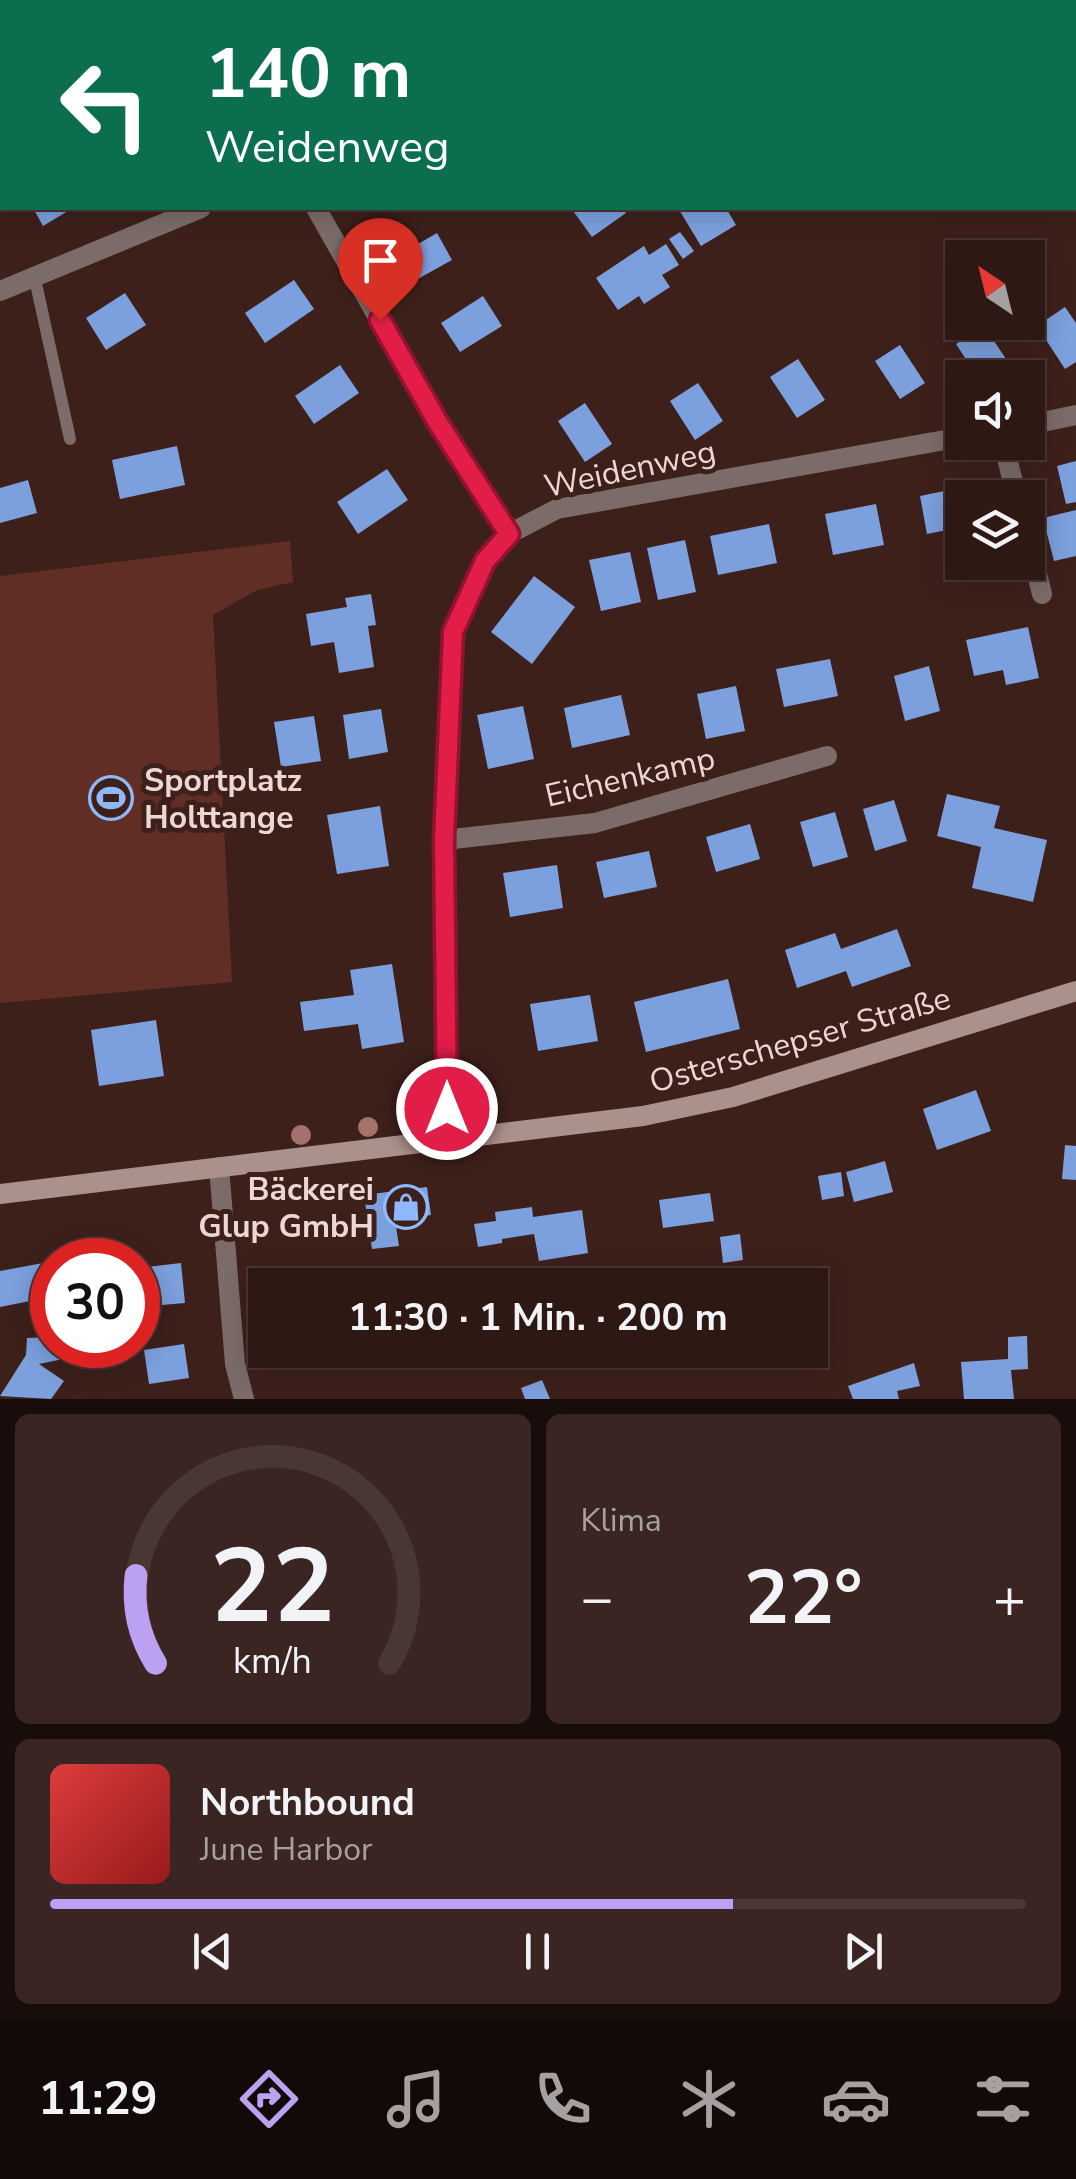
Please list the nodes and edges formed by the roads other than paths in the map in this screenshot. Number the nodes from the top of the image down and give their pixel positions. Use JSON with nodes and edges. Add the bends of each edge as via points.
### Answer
{"nodes":[{"id":1,"x":196,"y":210,"type":"edge"},
{"id":2,"x":317,"y":210,"type":"edge"},
{"id":3,"x":36,"y":278,"type":"junction"},
{"id":4,"x":0,"y":291,"type":"edge"},
{"id":5,"x":1076,"y":415,"type":"edge"},
{"id":6,"x":1045,"y":421,"type":"edge"},
{"id":7,"x":70,"y":440,"type":"dead end"},
{"id":8,"x":945,"y":440,"type":"edge"},
{"id":9,"x":509,"y":534,"type":"junction"},
{"id":10,"x":1038,"y":580,"type":"edge"},
{"id":11,"x":1042,"y":594,"type":"dead end"},
{"id":12,"x":827,"y":756,"type":"dead end"},
{"id":13,"x":444,"y":840,"type":"junction"},
{"id":14,"x":1076,"y":991,"type":"edge"},
{"id":15,"x":448,"y":1142,"type":"junction"},
{"id":16,"x":219,"y":1167,"type":"junction"},
{"id":17,"x":0,"y":1194,"type":"edge"},
{"id":18,"x":244,"y":1399,"type":"edge"}],
"edges":[{"from":1,"to":3,"type":"street"},
{"from":2,"to":9,"type":"street"},
{"from":3,"to":4,"type":"street"},
{"from":3,"to":7,"type":"lane"},
{"from":5,"to":6,"type":"street"},
{"from":8,"to":9,"type":"street","name":"Weidenweg","via":[[558,509]]},
{"from":9,"to":13,"type":"street","via":[[485,561],[453,632]]},
{"from":10,"to":11,"type":"street"},
{"from":12,"to":13,"type":"street","name":"Eichenkamp","via":[[594,823]]},
{"from":13,"to":15,"type":"street"},
{"from":14,"to":15,"type":"main road","name":"Osterschepser Straße","via":[[732,1097]]},
{"from":15,"to":16,"type":"main road","name":"Osterschepser Straße"},
{"from":16,"to":17,"type":"main road","name":"Osterschepser Straße"},
{"from":16,"to":18,"type":"street","via":[[235,1364]]}]}
